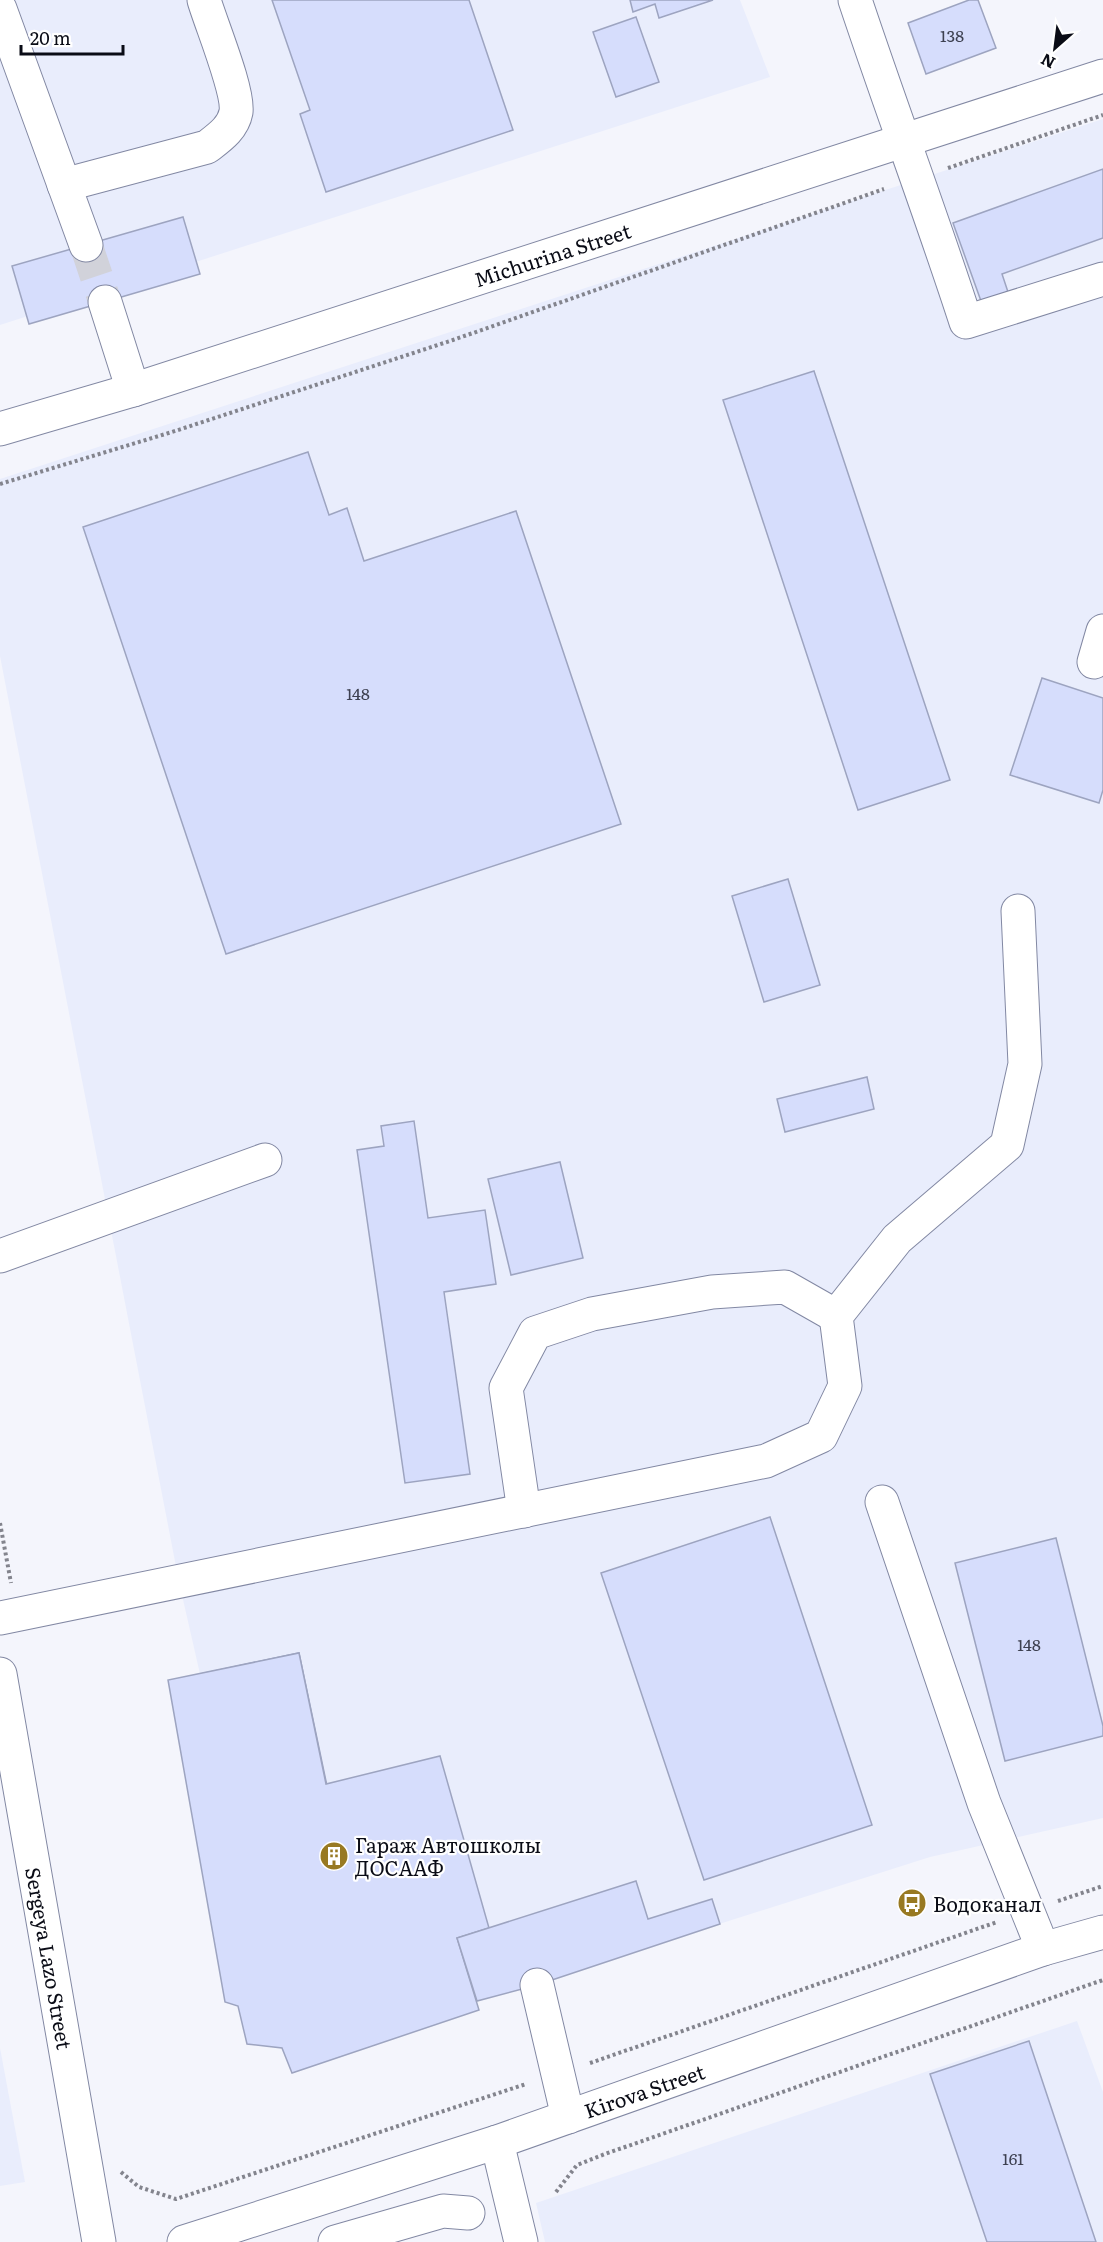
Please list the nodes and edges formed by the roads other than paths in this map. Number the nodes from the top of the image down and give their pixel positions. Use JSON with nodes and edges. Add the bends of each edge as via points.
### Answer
{"nodes":[{"id":1,"x":204,"y":0,"type":"edge"},
{"id":2,"x":855,"y":0,"type":"edge"},
{"id":3,"x":0,"y":9,"type":"edge"},
{"id":4,"x":1103,"y":76,"type":"edge"},
{"id":5,"x":902,"y":140,"type":"junction"},
{"id":6,"x":64,"y":185,"type":"junction"},
{"id":7,"x":86,"y":245,"type":"tunnel mouth"},
{"id":8,"x":1103,"y":279,"type":"edge"},
{"id":9,"x":105,"y":302,"type":"tunnel mouth"},
{"id":10,"x":133,"y":390,"type":"junction"},
{"id":11,"x":0,"y":429,"type":"edge"},
{"id":12,"x":1103,"y":631,"type":"edge"},
{"id":13,"x":1094,"y":663,"type":"dead end"},
{"id":14,"x":1018,"y":911,"type":"dead end"},
{"id":15,"x":265,"y":1160,"type":"dead end"},
{"id":16,"x":0,"y":1256,"type":"edge"},
{"id":17,"x":836,"y":1316,"type":"junction"},
{"id":18,"x":882,"y":1502,"type":"dead end"},
{"id":19,"x":524,"y":1511,"type":"junction"},
{"id":20,"x":9,"y":1617,"type":"edge"},
{"id":21,"x":0,"y":1674,"type":"edge"},
{"id":22,"x":1103,"y":1932,"type":"edge"},
{"id":23,"x":1043,"y":1949,"type":"junction"},
{"id":24,"x":537,"y":1985,"type":"dead end"},
{"id":25,"x":568,"y":2117,"type":"junction"},
{"id":26,"x":497,"y":2142,"type":"junction"},
{"id":27,"x":468,"y":2213,"type":"dead end"},
{"id":28,"x":99,"y":2242,"type":"edge"},
{"id":29,"x":184,"y":2242,"type":"edge"},
{"id":30,"x":335,"y":2242,"type":"edge"},
{"id":31,"x":521,"y":2242,"type":"edge"}],
"edges":[{"from":1,"to":6,"type":"street","via":[[233,89],[237,110],[232,124],[207,147]]},
{"from":2,"to":5,"type":"street"},
{"from":3,"to":6,"type":"street"},
{"from":4,"to":5,"type":"street","name":"Michurina Street"},
{"from":5,"to":8,"type":"street","via":[[966,322]]},
{"from":5,"to":10,"type":"street","name":"Michurina Street"},
{"from":6,"to":7,"type":"street"},
{"from":9,"to":10,"type":"street"},
{"from":10,"to":11,"type":"street","name":"Michurina Street"},
{"from":12,"to":13,"type":"street"},
{"from":14,"to":17,"type":"street","via":[[1025,1064],[1007,1145],[897,1239]]},
{"from":15,"to":16,"type":"street"},
{"from":17,"to":19,"type":"street","via":[[845,1386],[821,1436],[766,1461]]},
{"from":17,"to":19,"type":"street","via":[[785,1287],[712,1292],[592,1314],[535,1333],[506,1389]]},
{"from":18,"to":23,"type":"street","via":[[984,1803]]},
{"from":19,"to":20,"type":"street"},
{"from":21,"to":28,"type":"street","name":"Sergeya Lazo Street"},
{"from":22,"to":23,"type":"street","name":"Kirova Street"},
{"from":23,"to":25,"type":"street","name":"Kirova Street"},
{"from":24,"to":25,"type":"street"},
{"from":25,"to":26,"type":"street","name":"Kirova Street"},
{"from":26,"to":29,"type":"street","name":"Kirova Street"},
{"from":26,"to":31,"type":"street"},
{"from":27,"to":30,"type":"street","via":[[443,2211]]}]}
